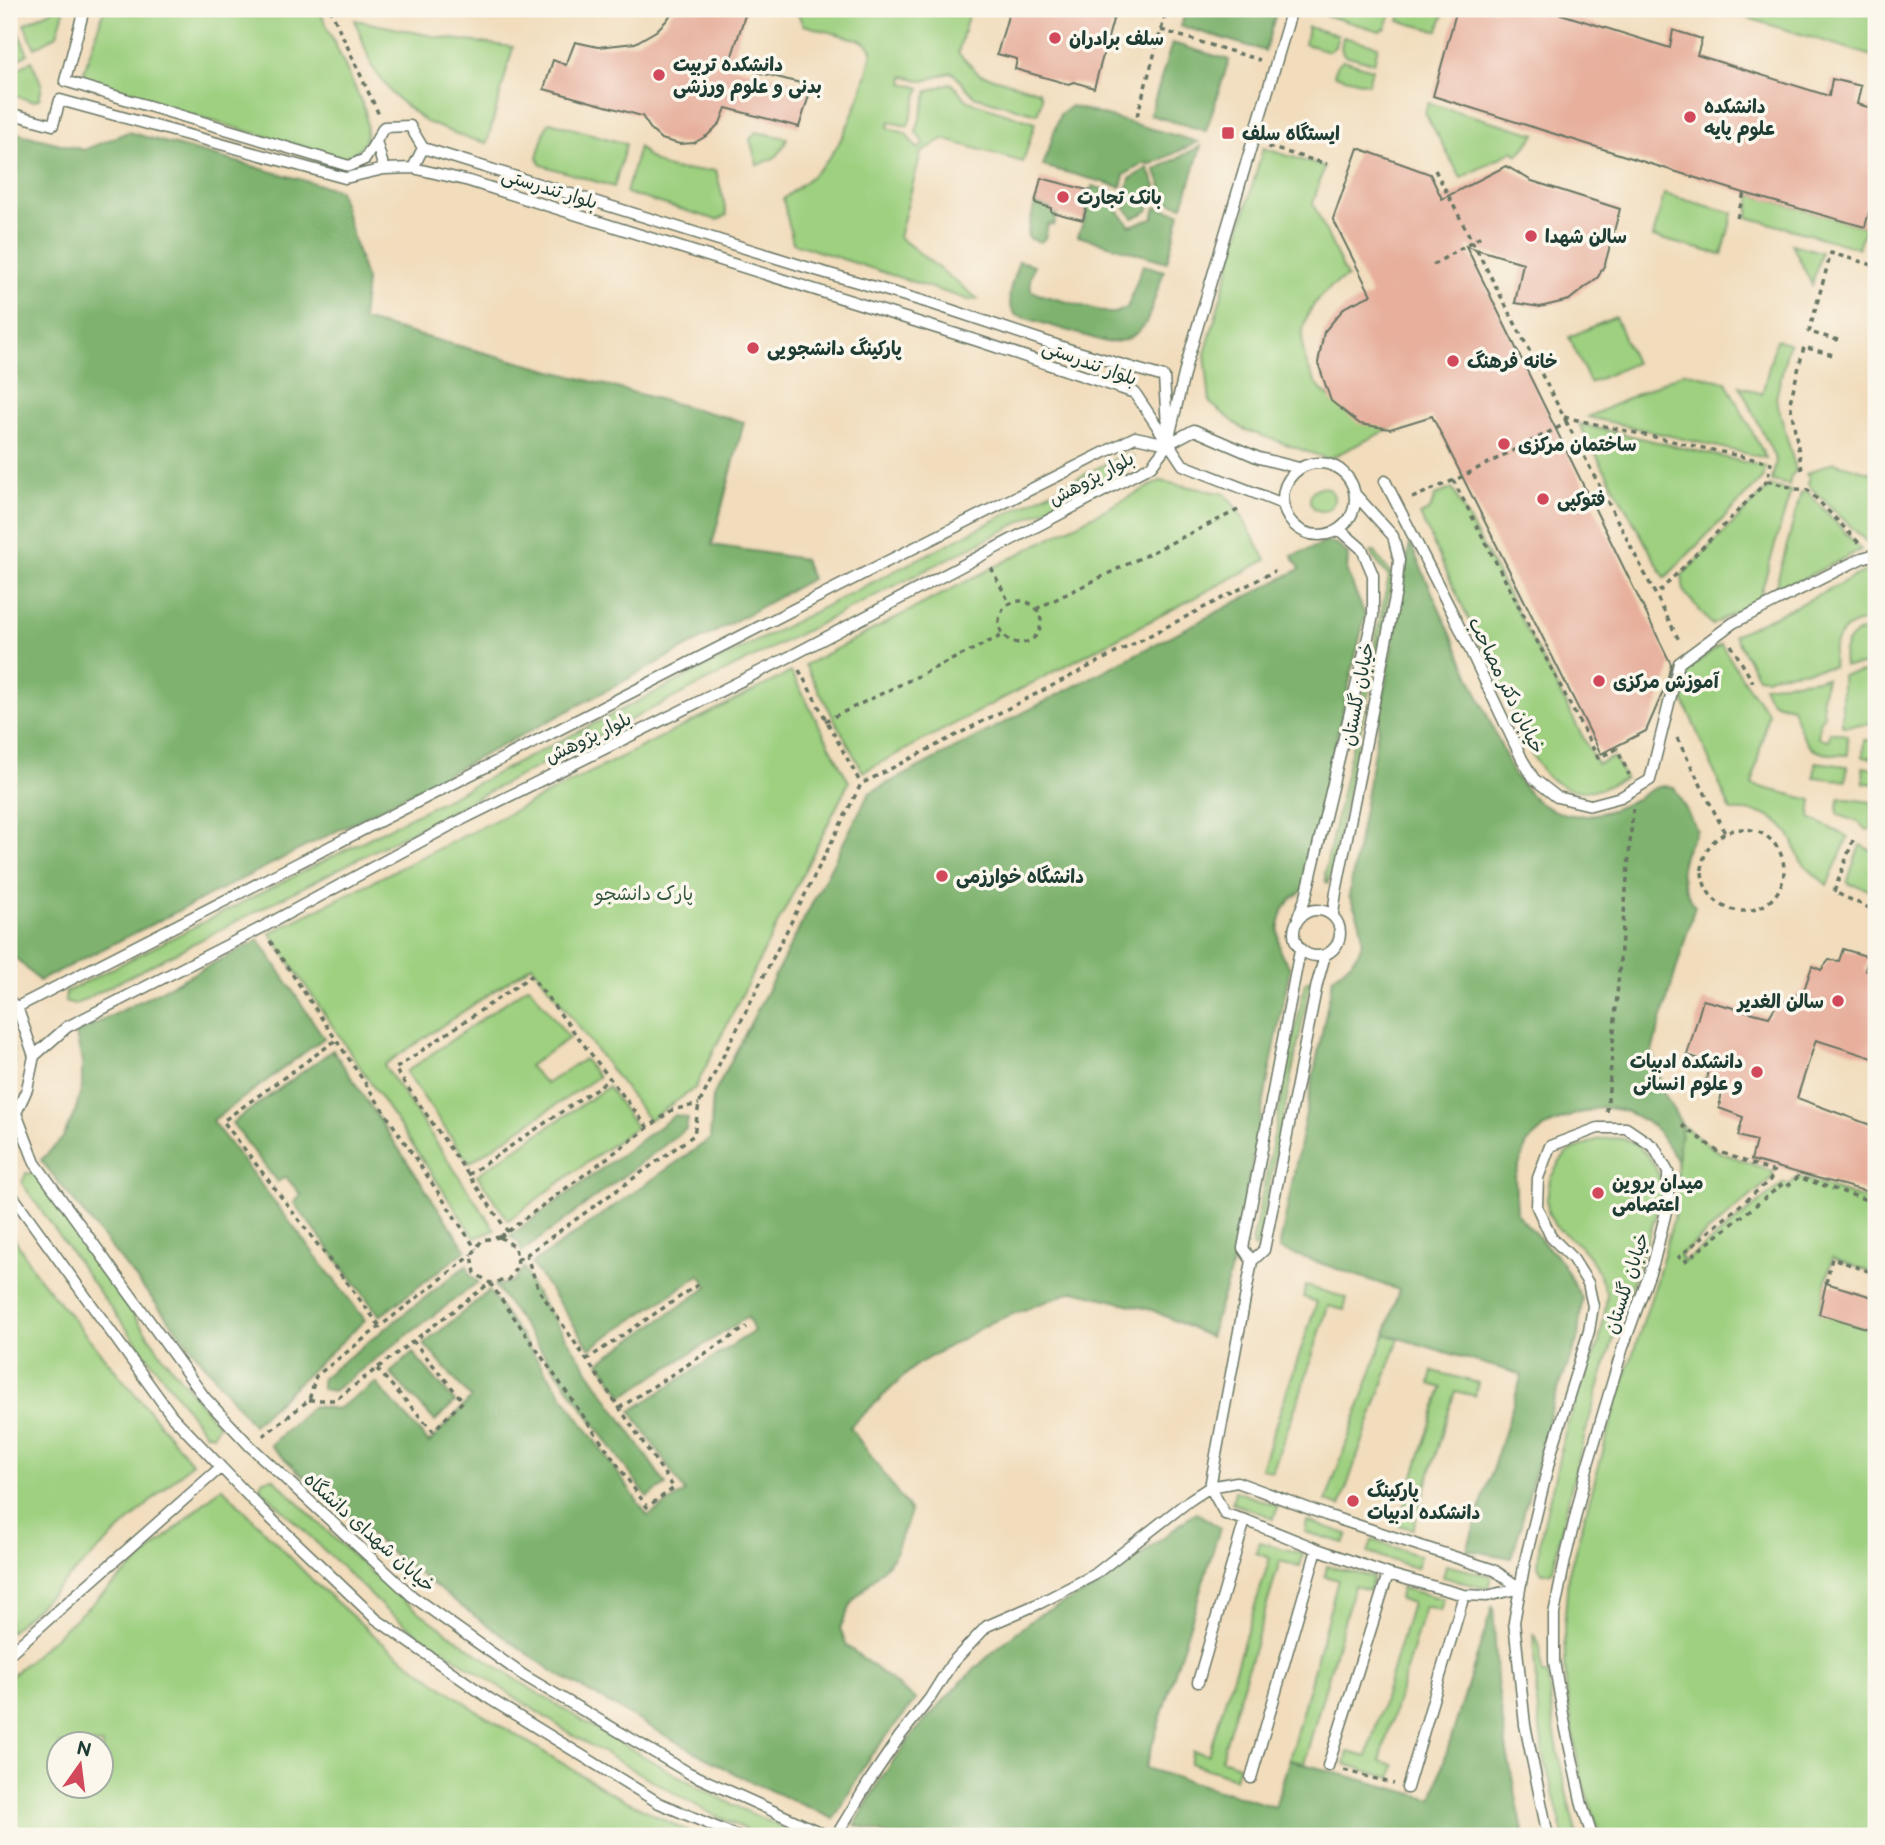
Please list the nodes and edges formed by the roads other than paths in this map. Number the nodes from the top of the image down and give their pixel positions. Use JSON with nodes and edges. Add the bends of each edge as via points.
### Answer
{"nodes":[{"id":1,"x":85,"y":9,"type":"edge"},
{"id":2,"x":1292,"y":9,"type":"edge"},
{"id":3,"x":9,"y":113,"type":"edge"},
{"id":4,"x":376,"y":141,"type":"junction"},
{"id":5,"x":423,"y":148,"type":"junction"},
{"id":6,"x":384,"y":169,"type":"junction"},
{"id":7,"x":413,"y":169,"type":"junction"},
{"id":8,"x":1168,"y":444,"type":"junction"},
{"id":9,"x":1299,"y":468,"type":"junction"},
{"id":10,"x":1385,"y":481,"type":"dead end"},
{"id":11,"x":1355,"y":494,"type":"junction"},
{"id":12,"x":1283,"y":504,"type":"junction"},
{"id":13,"x":1339,"y":529,"type":"junction"},
{"id":14,"x":1873,"y":554,"type":"edge"},
{"id":15,"x":1333,"y":914,"type":"junction"},
{"id":16,"x":1298,"y":917,"type":"junction"},
{"id":17,"x":1300,"y":950,"type":"junction"},
{"id":18,"x":1325,"y":955,"type":"junction"},
{"id":19,"x":13,"y":1004,"type":"edge"},
{"id":20,"x":34,"y":1056,"type":"junction"},
{"id":21,"x":16,"y":1113,"type":"junction"},
{"id":22,"x":9,"y":1122,"type":"edge"},
{"id":23,"x":9,"y":1191,"type":"edge"},
{"id":24,"x":1252,"y":1261,"type":"junction"},
{"id":25,"x":221,"y":1467,"type":"junction"},
{"id":26,"x":1210,"y":1488,"type":"junction"},
{"id":27,"x":1245,"y":1520,"type":"junction"},
{"id":28,"x":1317,"y":1549,"type":"junction"},
{"id":29,"x":1388,"y":1574,"type":"junction"},
{"id":30,"x":1520,"y":1588,"type":"junction"},
{"id":31,"x":1464,"y":1595,"type":"junction"},
{"id":32,"x":9,"y":1654,"type":"edge"},
{"id":33,"x":1198,"y":1682,"type":"dead end"},
{"id":34,"x":1328,"y":1766,"type":"road end"},
{"id":35,"x":1251,"y":1778,"type":"dead end"},
{"id":36,"x":1406,"y":1787,"type":"road end"},
{"id":37,"x":737,"y":1836,"type":"edge"},
{"id":38,"x":828,"y":1836,"type":"edge"},
{"id":39,"x":836,"y":1836,"type":"edge"},
{"id":40,"x":1548,"y":1836,"type":"edge"},
{"id":41,"x":1592,"y":1836,"type":"edge"}],
"edges":[{"from":1,"to":4,"type":"lane","via":[[65,81],[349,166],[365,159]]},
{"from":2,"to":8,"type":"lane","via":[[1187,362]]},
{"from":3,"to":6,"type":"lane","via":[[53,125],[60,100],[345,178]]},
{"from":4,"to":5,"type":"lane","via":[[384,127],[410,126]]},
{"from":4,"to":6,"type":"lane"},
{"from":5,"to":7,"type":"lane"},
{"from":5,"to":8,"type":"lane","name":"بلوار تندرستی","via":[[1164,377]]},
{"from":6,"to":7,"type":"lane"},
{"from":7,"to":8,"type":"lane","name":"بلوار تندرستی","via":[[469,181],[1135,393]]},
{"from":8,"to":9,"type":"lane","via":[[1194,430],[1259,458]]},
{"from":8,"to":12,"type":"lane","via":[[1183,465]]},
{"from":8,"to":19,"type":"lane","name":"بلوار پژوهش","via":[[1135,437]]},
{"from":8,"to":20,"type":"lane","name":"بلوار پژوهش","via":[[1151,466],[792,656],[451,825],[67,1027]]},
{"from":9,"to":11,"type":"lane","via":[[1319,463],[1339,468]]},
{"from":9,"to":12,"type":"lane","via":[[1286,484]]},
{"from":10,"to":14,"type":"lane","name":"خیابان دکتر مصاحب","via":[[1534,779],[1557,797],[1591,806],[1621,797],[1650,780],[1679,663],[1733,623]]},
{"from":11,"to":13,"type":"lane","via":[[1353,514]]},
{"from":11,"to":15,"type":"lane","name":"خیابان گلستان","via":[[1393,536],[1399,560]]},
{"from":12,"to":13,"type":"lane","via":[[1292,523],[1309,534]]},
{"from":13,"to":16,"type":"lane","name":"خیابان گلستان","via":[[1362,549],[1373,575],[1373,616]]},
{"from":15,"to":16,"type":"lane","via":[[1315,908]]},
{"from":15,"to":18,"type":"lane","via":[[1341,929],[1338,945]]},
{"from":16,"to":17,"type":"lane","via":[[1293,928]]},
{"from":17,"to":18,"type":"lane","via":[[1311,956]]},
{"from":17,"to":24,"type":"lane","via":[[1243,1248]]},
{"from":18,"to":24,"type":"lane","via":[[1264,1250]]},
{"from":19,"to":20,"type":"lane"},
{"from":20,"to":21,"type":"lane"},
{"from":21,"to":22,"type":"lane"},
{"from":21,"to":38,"type":"lane","name":"خیابان شهدای دانشگاه","via":[[36,1163],[205,1398],[250,1447],[412,1596],[523,1675],[689,1773]]},
{"from":23,"to":25,"type":"lane","via":[[172,1416]]},
{"from":24,"to":26,"type":"lane"},
{"from":25,"to":32,"type":"lane"},
{"from":25,"to":37,"type":"lane","via":[[376,1619],[490,1699],[659,1802]]},
{"from":26,"to":27,"type":"lane","via":[[1225,1514]]},
{"from":26,"to":30,"type":"lane","via":[[1237,1482],[1494,1570]]},
{"from":26,"to":39,"type":"lane","via":[[1094,1576],[987,1626],[952,1662]]},
{"from":27,"to":28,"type":"lane"},
{"from":27,"to":33,"type":"lane"},
{"from":28,"to":29,"type":"lane"},
{"from":28,"to":35,"type":"lane"},
{"from":29,"to":31,"type":"lane"},
{"from":29,"to":34,"type":"lane"},
{"from":30,"to":31,"type":"lane","via":[[1488,1596]]},
{"from":30,"to":40,"type":"lane","name":"خیابان گلستان","via":[[1514,1622],[1525,1725]]},
{"from":30,"to":41,"type":"lane","name":"خیابان گلستان","via":[[1552,1450],[1593,1306],[1588,1283],[1551,1237],[1537,1207],[1538,1178],[1550,1146],[1598,1128],[1626,1128],[1654,1147],[1668,1172],[1668,1203],[1654,1261],[1588,1464],[1555,1614],[1554,1661]]},
{"from":31,"to":36,"type":"lane"}]}
